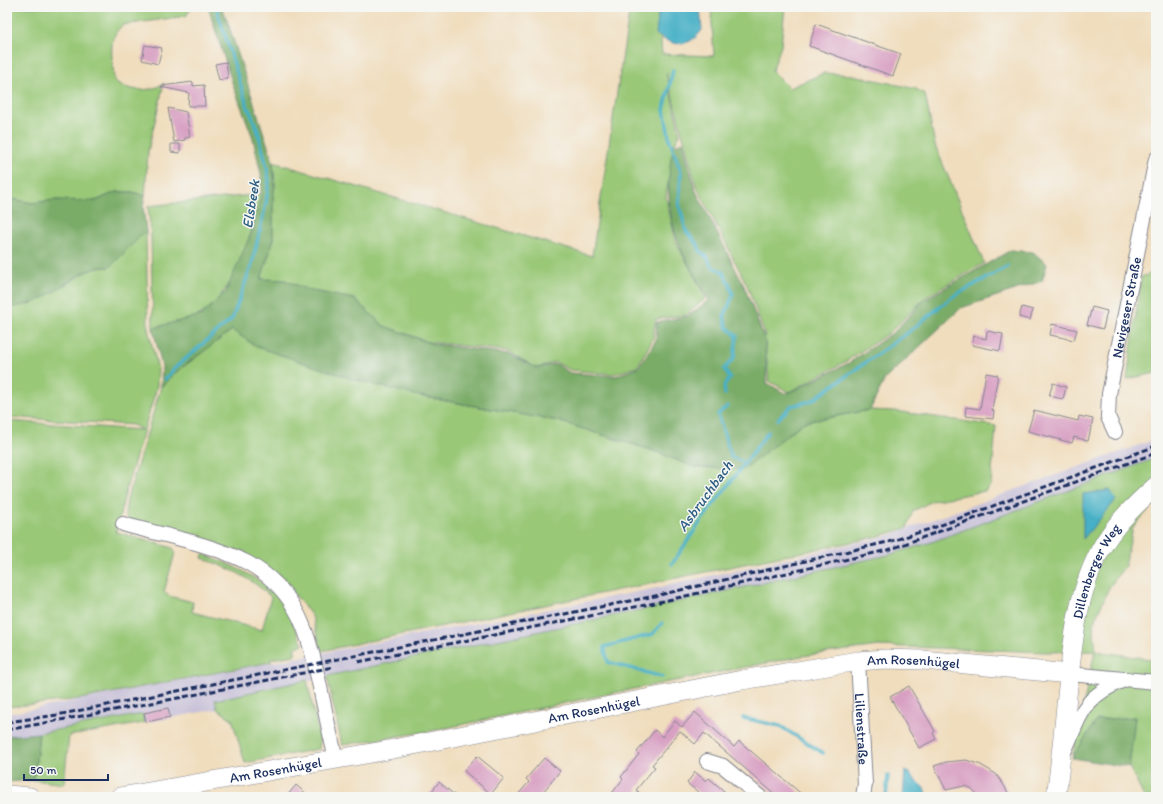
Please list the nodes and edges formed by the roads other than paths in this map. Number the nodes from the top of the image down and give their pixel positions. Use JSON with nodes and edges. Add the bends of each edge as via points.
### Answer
{"nodes":[{"id":1,"x":1156,"y":159,"type":"edge"},
{"id":2,"x":1115,"y":432,"type":"dead end"},
{"id":3,"x":1156,"y":486,"type":"edge"},
{"id":4,"x":123,"y":524,"type":"dead end"},
{"id":5,"x":858,"y":661,"type":"junction"},
{"id":6,"x":1070,"y":674,"type":"junction"},
{"id":7,"x":1126,"y":679,"type":"junction"},
{"id":8,"x":1156,"y":682,"type":"edge"},
{"id":9,"x":336,"y":759,"type":"junction"},
{"id":10,"x":707,"y":761,"type":"dead end"},
{"id":11,"x":1060,"y":762,"type":"junction"},
{"id":12,"x":7,"y":795,"type":"edge"},
{"id":13,"x":30,"y":797,"type":"edge"},
{"id":14,"x":120,"y":797,"type":"edge"},
{"id":15,"x":760,"y":797,"type":"edge"},
{"id":16,"x":863,"y":797,"type":"edge"},
{"id":17,"x":1056,"y":797,"type":"edge"}],
"edges":[{"from":1,"to":2,"type":"street","name":"Nevigeser Straße","via":[[1109,394],[1108,417]]},
{"from":3,"to":6,"type":"street","name":"Dillenberger Weg","via":[[1121,520],[1094,562],[1077,616]]},
{"from":4,"to":9,"type":"street","via":[[225,553],[248,563],[270,578],[287,597],[301,619],[310,642]]},
{"from":5,"to":6,"type":"street","name":"Am Rosenhügel","via":[[923,660]]},
{"from":5,"to":9,"type":"street","name":"Am Rosenhügel","via":[[742,680]]},
{"from":5,"to":16,"type":"street","name":"Lilienstraße","via":[[865,784]]},
{"from":6,"to":7,"type":"street"},
{"from":6,"to":11,"type":"street","name":"Dillenberger Weg"},
{"from":7,"to":8,"type":"street"},
{"from":7,"to":11,"type":"street","via":[[1105,688],[1085,706]]},
{"from":9,"to":14,"type":"street","name":"Am Rosenhügel"},
{"from":10,"to":15,"type":"street","via":[[722,766]]},
{"from":11,"to":17,"type":"street","name":"Dillenberger Weg"},
{"from":12,"to":13,"type":"street"}]}
